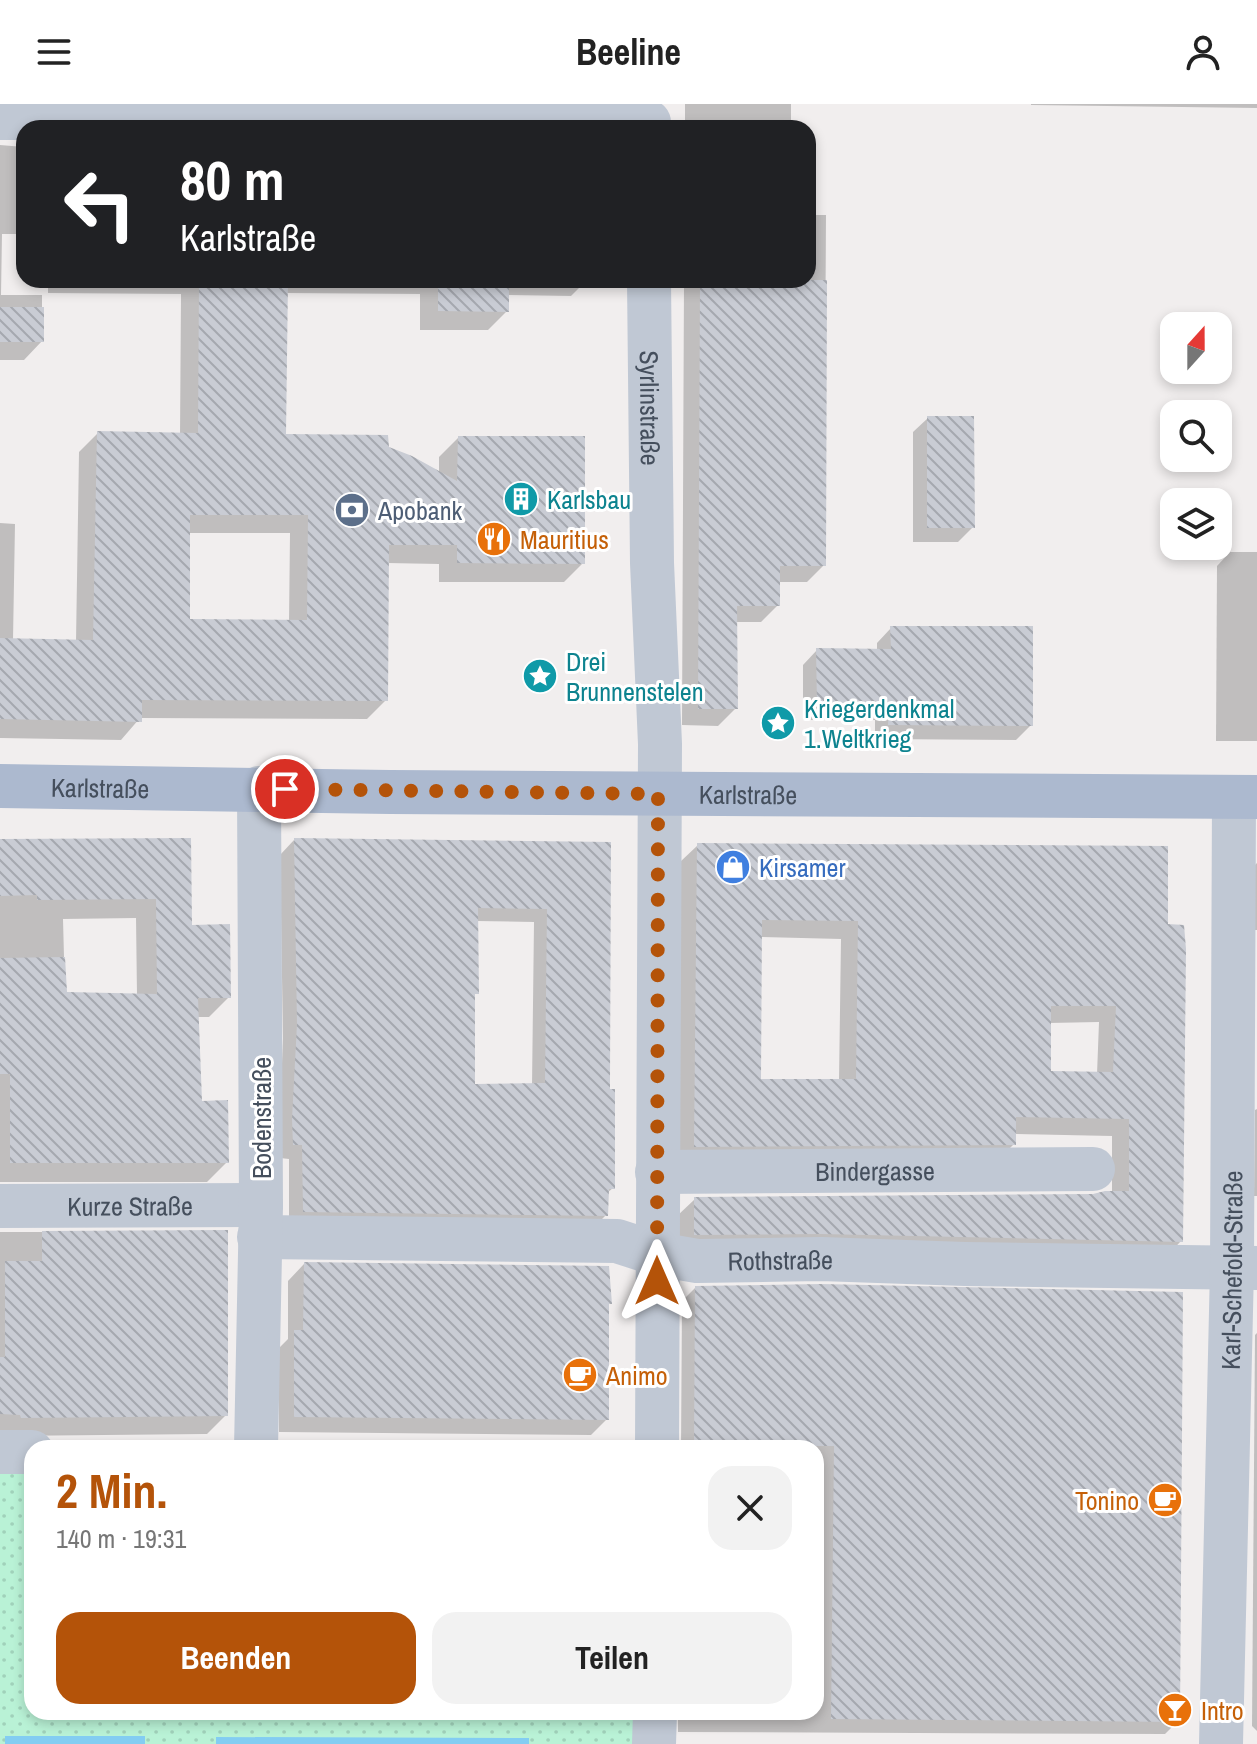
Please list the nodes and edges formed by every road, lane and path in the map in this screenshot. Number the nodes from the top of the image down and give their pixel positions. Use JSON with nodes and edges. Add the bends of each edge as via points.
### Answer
{"nodes":[{"id":1,"x":0,"y":118,"type":"edge"},
{"id":2,"x":649,"y":118,"type":"edge"},
{"id":3,"x":649,"y":288,"type":"edge"},
{"id":4,"x":0,"y":786,"type":"edge"},
{"id":5,"x":259,"y":788,"type":"junction"},
{"id":6,"x":658,"y":794,"type":"junction"},
{"id":7,"x":1246,"y":797,"type":"edge"},
{"id":8,"x":1093,"y":1169,"type":"dead end"},
{"id":9,"x":657,"y":1172,"type":"junction"},
{"id":10,"x":0,"y":1206,"type":"edge"},
{"id":11,"x":260,"y":1221,"type":"junction"},
{"id":12,"x":657,"y":1254,"type":"junction"},
{"id":13,"x":1245,"y":1268,"type":"edge"},
{"id":14,"x":256,"y":1440,"type":"edge"},
{"id":15,"x":657,"y":1440,"type":"edge"},
{"id":16,"x":0,"y":1452,"type":"edge"},
{"id":17,"x":24,"y":1452,"type":"edge"},
{"id":18,"x":655,"y":1720,"type":"edge"},
{"id":19,"x":654,"y":1744,"type":"edge"},
{"id":20,"x":1221,"y":1744,"type":"edge"}],
"edges":[{"from":1,"to":2,"type":"street"},
{"from":3,"to":6,"type":"street","name":"Syrlinstraße"},
{"from":4,"to":5,"type":"main road","name":"Karlstraße"},
{"from":5,"to":6,"type":"main road","name":"Karlstraße"},
{"from":5,"to":11,"type":"street","name":"Bodenstraße"},
{"from":6,"to":7,"type":"main road","name":"Karlstraße"},
{"from":6,"to":9,"type":"street","name":"Syrlinstraße"},
{"from":7,"to":13,"type":"street","name":"Karl-Schefold-Straße"},
{"from":8,"to":9,"type":"street","name":"Bindergasse"},
{"from":9,"to":12,"type":"street","name":"Syrlinstraße"},
{"from":10,"to":11,"type":"street","name":"Kurze Straße"},
{"from":11,"to":12,"type":"street","name":"Rothstraße","via":[[617,1241]]},
{"from":11,"to":14,"type":"street","name":"Bodenstraße"},
{"from":12,"to":13,"type":"street","name":"Rothstraße","via":[[697,1261]]},
{"from":12,"to":15,"type":"street","name":"Syrlinstraße"},
{"from":13,"to":20,"type":"street","name":"Karl-Schefold-Straße"},
{"from":16,"to":17,"type":"street"},
{"from":18,"to":19,"type":"street"}]}
